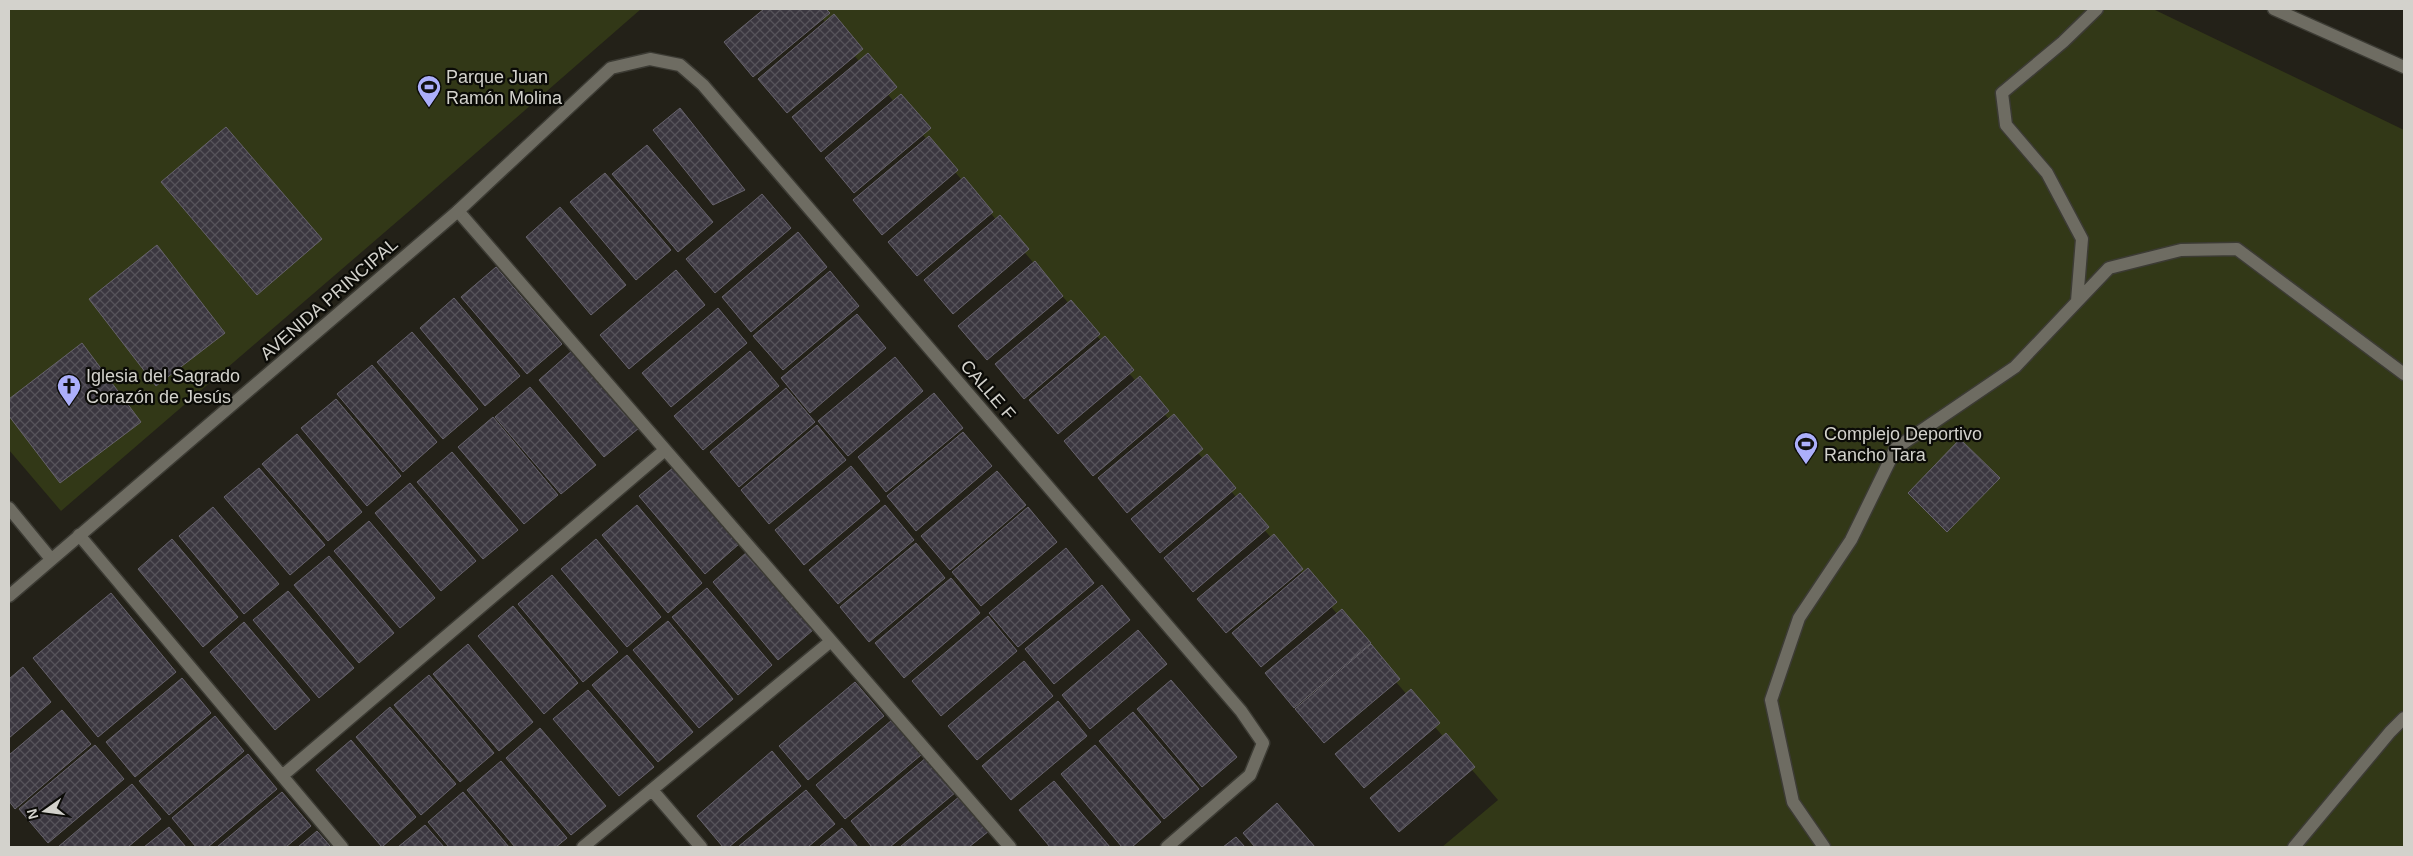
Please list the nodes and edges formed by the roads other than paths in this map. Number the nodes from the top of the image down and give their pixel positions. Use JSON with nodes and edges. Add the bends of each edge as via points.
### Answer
{"nodes":[{"id":1,"x":2274,"y":9,"type":"edge"},
{"id":2,"x":2095,"y":11,"type":"edge"},
{"id":3,"x":2293,"y":12,"type":"edge"},
{"id":4,"x":680,"y":65,"type":"joint"},
{"id":5,"x":2404,"y":66,"type":"edge"},
{"id":6,"x":458,"y":211,"type":"junction"},
{"id":7,"x":2077,"y":301,"type":"junction"},
{"id":8,"x":2404,"y":374,"type":"edge"},
{"id":9,"x":665,"y":450,"type":"junction"},
{"id":10,"x":9,"y":508,"type":"edge"},
{"id":11,"x":79,"y":535,"type":"junction"},
{"id":12,"x":51,"y":558,"type":"junction"},
{"id":13,"x":9,"y":596,"type":"edge"},
{"id":14,"x":831,"y":641,"type":"junction"},
{"id":15,"x":2404,"y":718,"type":"edge"},
{"id":16,"x":282,"y":776,"type":"junction"},
{"id":17,"x":652,"y":790,"type":"junction"},
{"id":18,"x":342,"y":847,"type":"edge"},
{"id":19,"x":583,"y":847,"type":"edge"},
{"id":20,"x":701,"y":847,"type":"edge"},
{"id":21,"x":1010,"y":847,"type":"edge"},
{"id":22,"x":1167,"y":847,"type":"edge"},
{"id":23,"x":1824,"y":847,"type":"edge"},
{"id":24,"x":2294,"y":847,"type":"edge"}],
"edges":[{"from":1,"to":3,"type":"street"},
{"from":2,"to":7,"type":"street","via":[[2002,93],[2006,125],[2047,174],[2082,239]]},
{"from":3,"to":5,"type":"street"},
{"from":4,"to":6,"type":"street","name":"AVENIDA PRINCIPAL","via":[[650,59],[611,68]]},
{"from":4,"to":22,"type":"street","name":"CALLE F","via":[[703,85],[1241,710],[1263,743],[1250,775]]},
{"from":6,"to":9,"type":"street"},
{"from":6,"to":11,"type":"street","name":"AVENIDA PRINCIPAL"},
{"from":7,"to":8,"type":"street","via":[[2109,268],[2181,250],[2237,249]]},
{"from":7,"to":23,"type":"street","via":[[2015,367],[1896,448],[1851,540],[1799,618],[1771,700],[1793,802]]},
{"from":9,"to":14,"type":"street"},
{"from":9,"to":16,"type":"street"},
{"from":10,"to":12,"type":"street"},
{"from":11,"to":12,"type":"street","name":"AVENIDA PRINCIPAL"},
{"from":11,"to":16,"type":"street"},
{"from":12,"to":13,"type":"street","name":"AVENIDA PRINCIPAL"},
{"from":14,"to":17,"type":"street"},
{"from":14,"to":21,"type":"street"},
{"from":15,"to":24,"type":"street"},
{"from":16,"to":18,"type":"street"},
{"from":17,"to":19,"type":"street"},
{"from":17,"to":20,"type":"street"}]}
